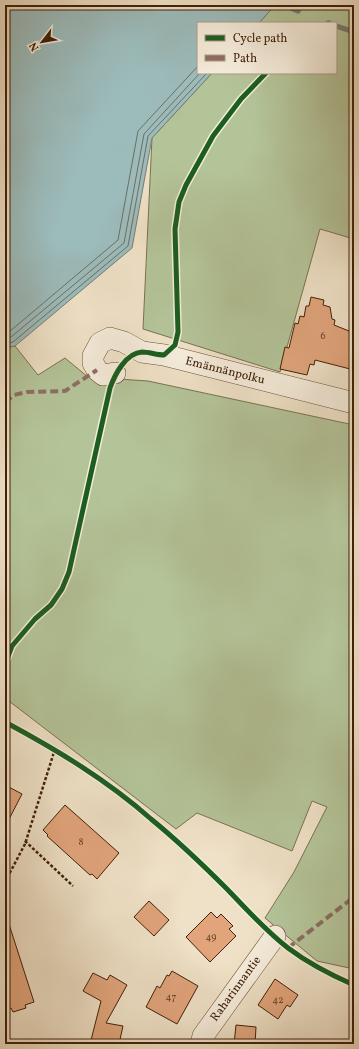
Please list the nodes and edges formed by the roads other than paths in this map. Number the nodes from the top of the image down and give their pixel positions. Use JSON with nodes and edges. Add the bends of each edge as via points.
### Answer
{"nodes":[{"id":1,"x":116,"y":374,"type":"dead end"},
{"id":2,"x":354,"y":403,"type":"edge"},
{"id":3,"x":275,"y":936,"type":"dead end"},
{"id":4,"x":200,"y":1044,"type":"edge"}],
"edges":[{"from":1,"to":2,"type":"street","name":"Emännänpolku","via":[[103,375],[93,363],[93,356],[100,344],[110,338],[142,352]]},
{"from":3,"to":4,"type":"street","name":"Raharinnantie","via":[[203,1036]]}]}
